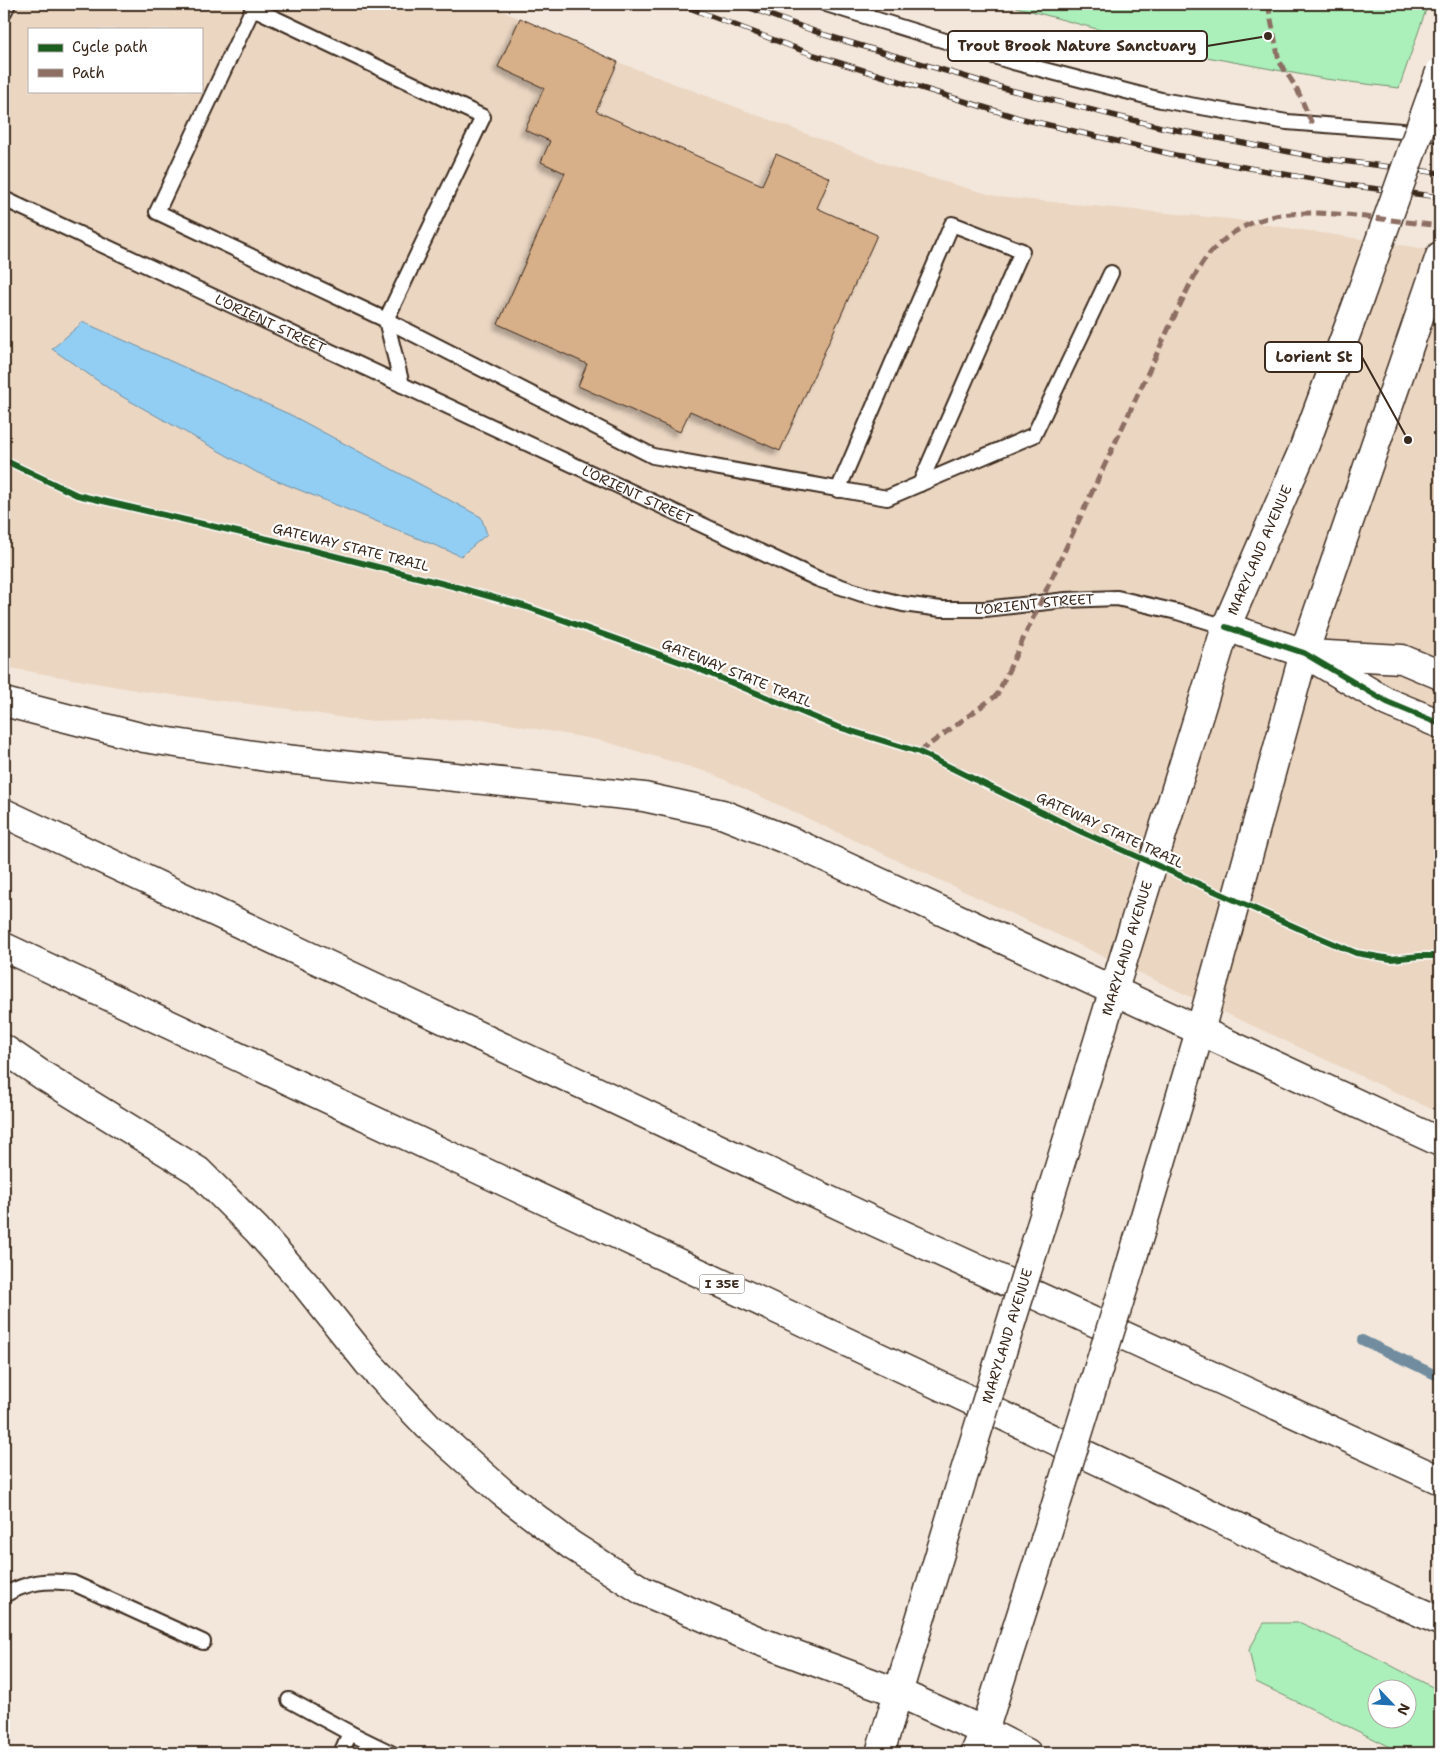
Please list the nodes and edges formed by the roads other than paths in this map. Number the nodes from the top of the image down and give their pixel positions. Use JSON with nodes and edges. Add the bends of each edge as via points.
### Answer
{"nodes":[{"id":1,"x":8,"y":4,"type":"edge"},
{"id":2,"x":826,"y":4,"type":"edge"},
{"id":3,"x":4,"y":12,"type":"edge"},
{"id":4,"x":1440,"y":72,"type":"edge"},
{"id":5,"x":1440,"y":134,"type":"edge"},
{"id":6,"x":4,"y":200,"type":"edge"},
{"id":7,"x":1440,"y":256,"type":"edge"},
{"id":8,"x":1111,"y":273,"type":"dead end"},
{"id":9,"x":386,"y":320,"type":"junction"},
{"id":10,"x":402,"y":385,"type":"junction"},
{"id":11,"x":920,"y":484,"type":"junction"},
{"id":12,"x":838,"y":490,"type":"junction"},
{"id":13,"x":1226,"y":627,"type":"junction"},
{"id":14,"x":1304,"y":653,"type":"junction"},
{"id":15,"x":1440,"y":675,"type":"edge"},
{"id":16,"x":4,"y":702,"type":"edge"},
{"id":17,"x":1440,"y":724,"type":"edge"},
{"id":18,"x":4,"y":813,"type":"edge"},
{"id":19,"x":4,"y":947,"type":"edge"},
{"id":20,"x":1114,"y":991,"type":"junction"},
{"id":21,"x":1200,"y":1031,"type":"junction"},
{"id":22,"x":4,"y":1049,"type":"edge"},
{"id":23,"x":1440,"y":1142,"type":"edge"},
{"id":24,"x":1440,"y":1480,"type":"edge"},
{"id":25,"x":4,"y":1595,"type":"edge"},
{"id":26,"x":1440,"y":1621,"type":"edge"},
{"id":27,"x":203,"y":1642,"type":"dead end"},
{"id":28,"x":899,"y":1693,"type":"junction"},
{"id":29,"x":289,"y":1700,"type":"dead end"},
{"id":30,"x":350,"y":1733,"type":"junction"},
{"id":31,"x":980,"y":1742,"type":"edge"},
{"id":32,"x":341,"y":1753,"type":"edge"},
{"id":33,"x":391,"y":1753,"type":"edge"},
{"id":34,"x":880,"y":1753,"type":"edge"},
{"id":35,"x":1027,"y":1753,"type":"edge"}],
"edges":[{"from":1,"to":3,"type":"lane"},
{"from":2,"to":5,"type":"lane","via":[[1013,62],[1161,100],[1287,122]]},
{"from":4,"to":13,"type":"main road","name":"MARYLAND AVENUE","bridge":true,"via":[[1304,450]]},
{"from":6,"to":10,"type":"lane","name":"L'ORIENT STREET"},
{"from":7,"to":14,"type":"main road"},
{"from":8,"to":11,"type":"lane","via":[[1034,435]]},
{"from":9,"to":9,"type":"lane","via":[[483,116],[254,8],[157,212]]},
{"from":9,"to":10,"type":"lane"},
{"from":9,"to":12,"type":"lane","via":[[653,456]]},
{"from":10,"to":13,"type":"lane","name":"L'ORIENT STREET","via":[[818,579],[862,594],[941,609],[1117,598]]},
{"from":11,"to":12,"type":"lane","via":[[887,498]]},
{"from":11,"to":12,"type":"lane","via":[[1022,251],[952,224]]},
{"from":13,"to":14,"type":"main road","name":"L'ORIENT STREET"},
{"from":13,"to":20,"type":"main road","name":"MARYLAND AVENUE"},
{"from":14,"to":15,"type":"main road","name":"L'ORIENT STREET","via":[[1402,659]]},
{"from":14,"to":17,"type":"main road","name":"L'ORIENT STREET","via":[[1387,702]]},
{"from":14,"to":21,"type":"main road"},
{"from":16,"to":20,"type":"main road","via":[[153,739],[266,757],[644,798],[722,814],[795,843]]},
{"from":18,"to":24,"type":"main road","via":[[882,1225]]},
{"from":19,"to":26,"type":"main road","number":"I 35E"},
{"from":20,"to":21,"type":"main road"},
{"from":20,"to":28,"type":"main road","name":"MARYLAND AVENUE","bridge":true},
{"from":21,"to":23,"type":"main road"},
{"from":21,"to":31,"type":"main road","bridge":true},
{"from":22,"to":28,"type":"main road","via":[[198,1171],[263,1236],[369,1364],[428,1426],[502,1493],[571,1545],[644,1591],[759,1641]]},
{"from":25,"to":27,"type":"lane","via":[[37,1582],[73,1583]]},
{"from":28,"to":31,"type":"main road"},
{"from":28,"to":34,"type":"main road","name":"MARYLAND AVENUE"},
{"from":29,"to":30,"type":"lane"},
{"from":30,"to":32,"type":"lane"},
{"from":30,"to":33,"type":"lane"},
{"from":31,"to":35,"type":"main road"}]}
